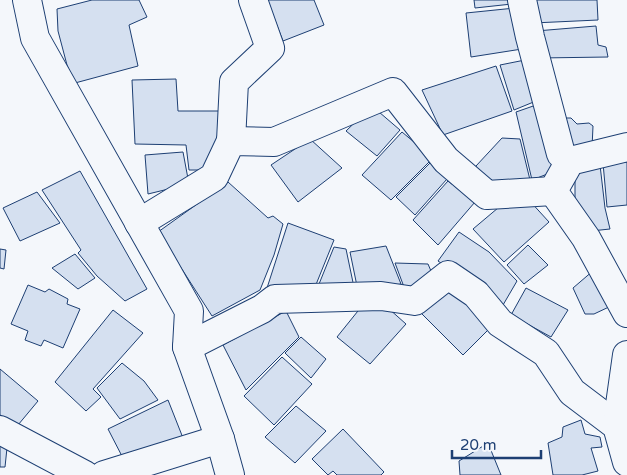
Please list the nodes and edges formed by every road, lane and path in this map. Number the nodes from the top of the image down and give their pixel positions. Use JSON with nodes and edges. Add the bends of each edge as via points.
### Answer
{"nodes":[{"id":1,"x":27,"y":0,"type":"edge"},
{"id":2,"x":253,"y":0,"type":"edge"},
{"id":3,"x":522,"y":0,"type":"edge"},
{"id":4,"x":230,"y":142,"type":"junction"},
{"id":5,"x":627,"y":147,"type":"edge"},
{"id":6,"x":570,"y":161,"type":"junction"},
{"id":7,"x":553,"y":192,"type":"junction"},
{"id":8,"x":139,"y":223,"type":"junction"},
{"id":9,"x":627,"y":312,"type":"edge"},
{"id":10,"x":187,"y":347,"type":"junction"},
{"id":11,"x":627,"y":354,"type":"edge"},
{"id":12,"x":617,"y":426,"type":"junction"},
{"id":13,"x":0,"y":430,"type":"edge"},
{"id":14,"x":220,"y":439,"type":"junction"},
{"id":15,"x":627,"y":462,"type":"edge"},
{"id":16,"x":85,"y":475,"type":"edge"},
{"id":17,"x":104,"y":475,"type":"edge"},
{"id":18,"x":230,"y":475,"type":"edge"}],
"edges":[{"from":1,"to":8,"type":"street","via":[[35,38]]},
{"from":2,"to":4,"type":"street","via":[[270,48],[234,82]]},
{"from":3,"to":6,"type":"street","via":[[561,154]]},
{"from":4,"to":7,"type":"street","via":[[274,142],[393,92],[446,160],[487,195]]},
{"from":4,"to":8,"type":"street","via":[[214,177]]},
{"from":5,"to":6,"type":"street"},
{"from":6,"to":7,"type":"street"},
{"from":7,"to":9,"type":"street","via":[[586,238]]},
{"from":8,"to":10,"type":"street","via":[[189,311]]},
{"from":10,"to":12,"type":"street","via":[[262,310],[275,299],[380,296],[415,301],[448,275],[476,294],[500,323],[546,353],[572,392]]},
{"from":10,"to":14,"type":"street"},
{"from":11,"to":12,"type":"street"},
{"from":12,"to":15,"type":"street"},
{"from":13,"to":16,"type":"street"},
{"from":14,"to":17,"type":"street"},
{"from":14,"to":18,"type":"street"}]}
